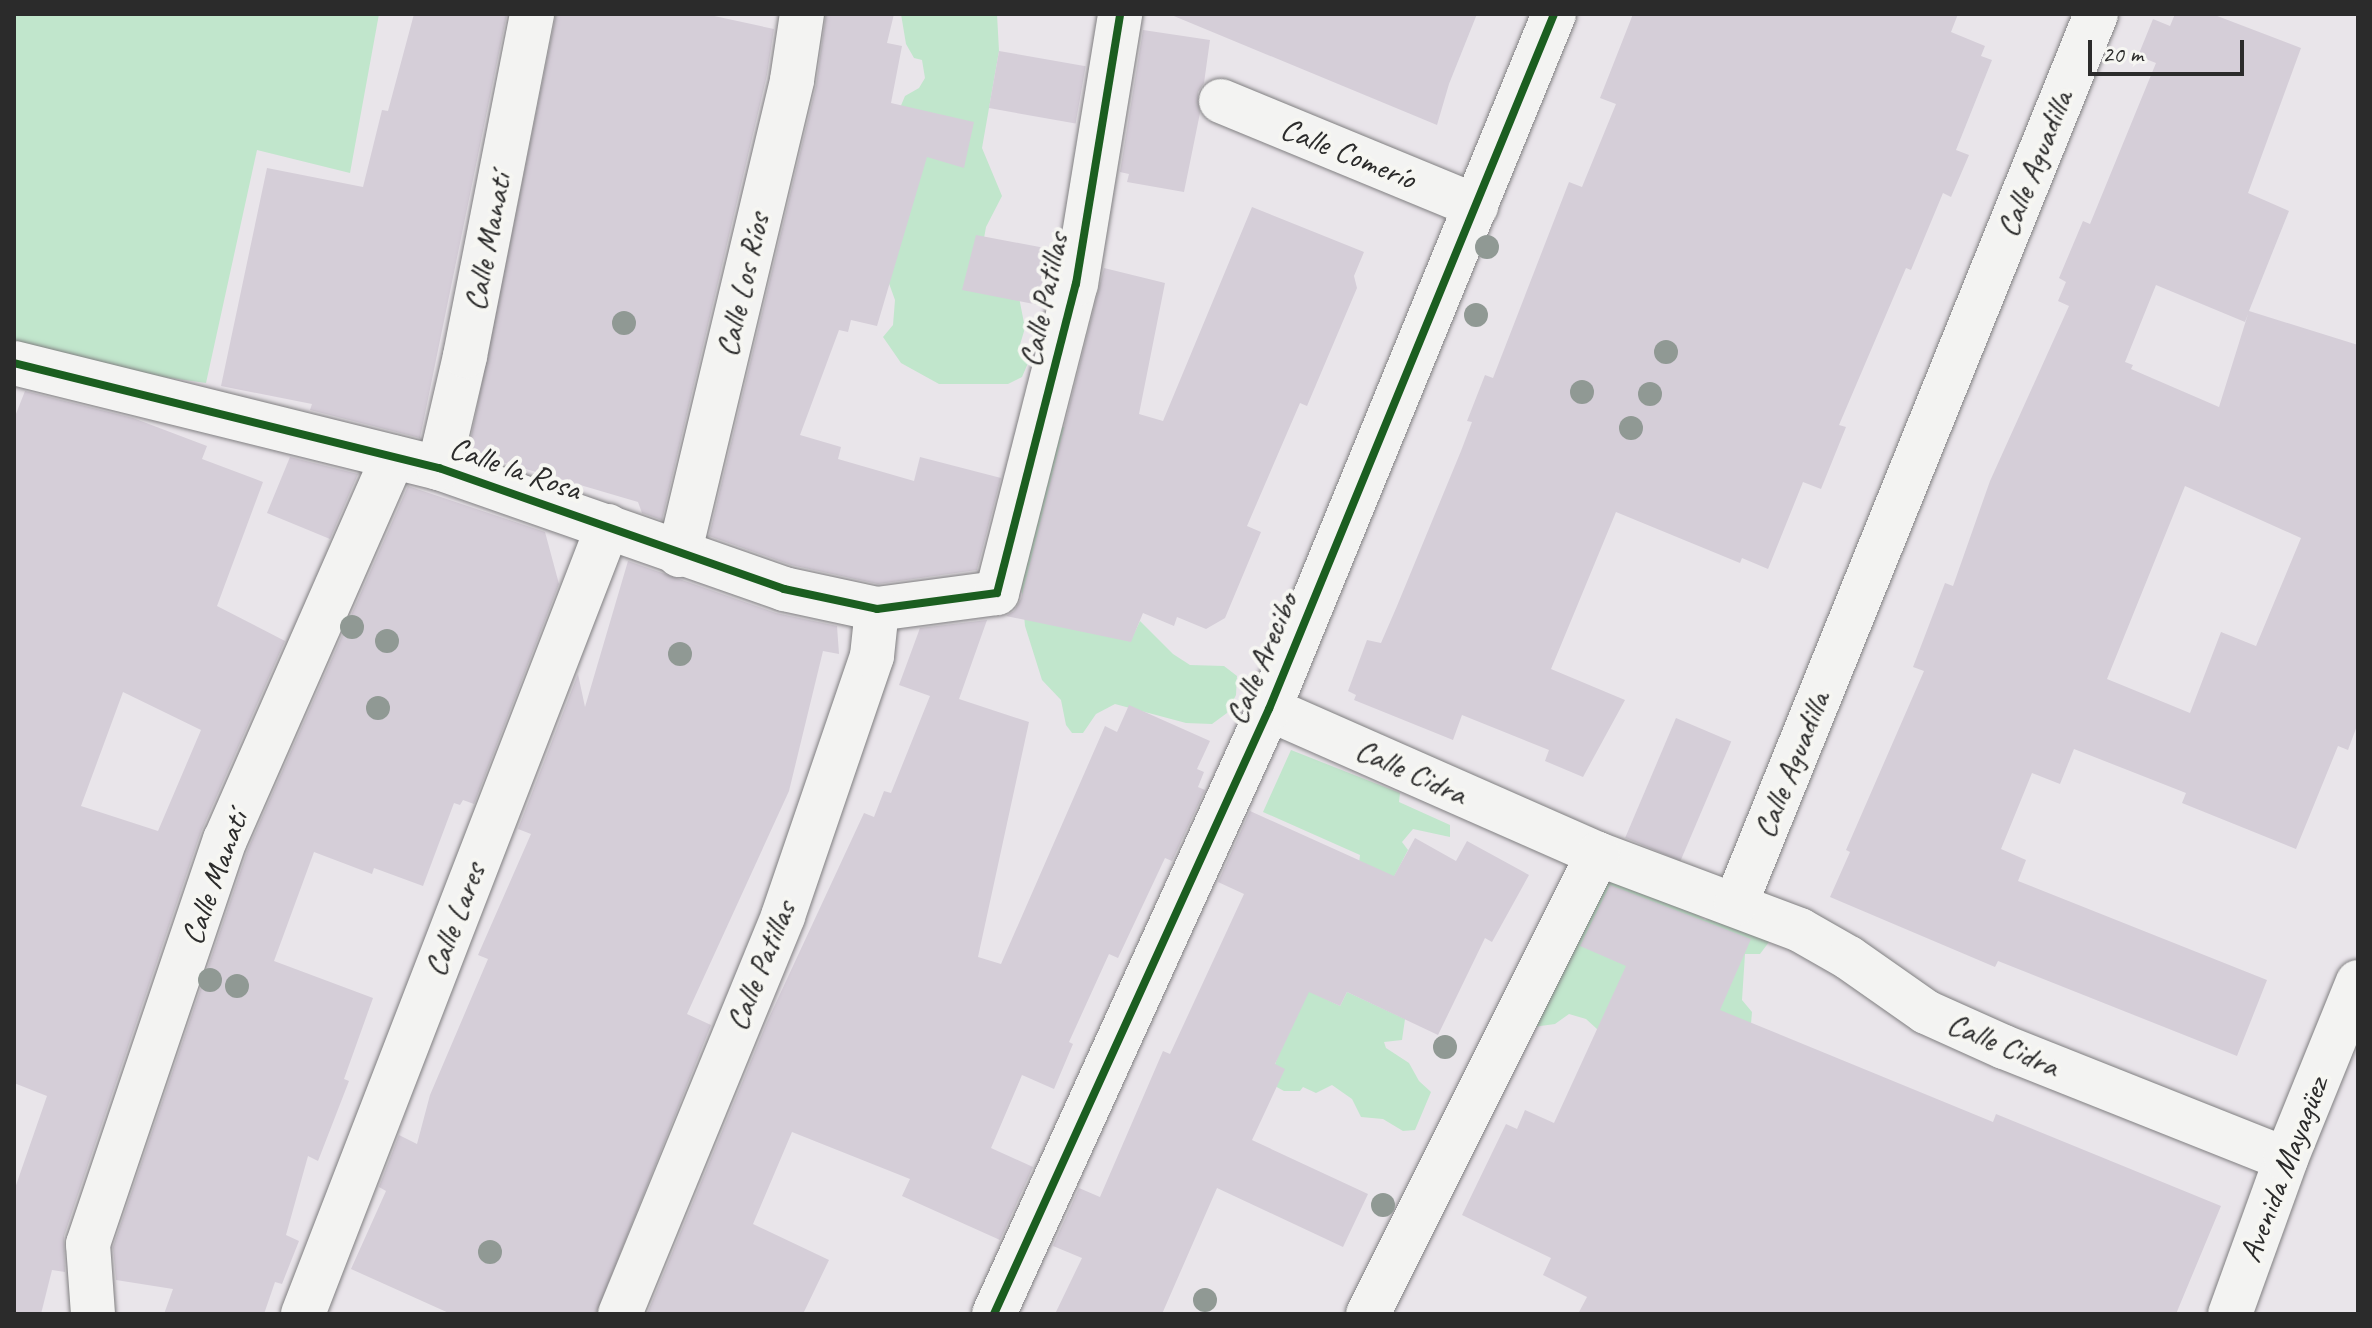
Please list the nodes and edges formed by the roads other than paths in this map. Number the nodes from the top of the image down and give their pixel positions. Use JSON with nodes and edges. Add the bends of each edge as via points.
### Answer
{"nodes":[{"id":1,"x":532,"y":14,"type":"edge"},
{"id":2,"x":802,"y":14,"type":"edge"},
{"id":3,"x":1120,"y":14,"type":"edge"},
{"id":4,"x":1554,"y":14,"type":"edge"},
{"id":5,"x":2096,"y":14,"type":"edge"},
{"id":6,"x":1221,"y":101,"type":"dead end"},
{"id":7,"x":1476,"y":206,"type":"junction"},
{"id":8,"x":14,"y":363,"type":"edge"},
{"id":9,"x":393,"y":457,"type":"junction"},
{"id":10,"x":439,"y":468,"type":"junction"},
{"id":11,"x":608,"y":526,"type":"junction"},
{"id":12,"x":679,"y":555,"type":"junction"},
{"id":13,"x":997,"y":593,"type":"joint"},
{"id":14,"x":877,"y":609,"type":"junction"},
{"id":15,"x":1269,"y":709,"type":"junction"},
{"id":16,"x":1598,"y":854,"type":"junction"},
{"id":17,"x":1736,"y":903,"type":"junction"},
{"id":18,"x":2358,"y":982,"type":"edge"},
{"id":19,"x":2286,"y":1159,"type":"junction"},
{"id":20,"x":93,"y":1314,"type":"edge"},
{"id":21,"x":303,"y":1314,"type":"edge"},
{"id":22,"x":620,"y":1314,"type":"edge"},
{"id":23,"x":994,"y":1314,"type":"edge"},
{"id":24,"x":1368,"y":1314,"type":"edge"},
{"id":25,"x":2230,"y":1314,"type":"edge"}],
"edges":[{"from":1,"to":10,"type":"street","name":"Calle Manatí"},
{"from":2,"to":12,"type":"street","name":"Calle Los Ríos","via":[[792,80]]},
{"from":3,"to":13,"type":"street","name":"Calle Patillas","via":[[1076,284]]},
{"from":4,"to":7,"type":"street","name":"Calle Arecibo"},
{"from":5,"to":17,"type":"street","name":"Calle Aguadilla"},
{"from":6,"to":7,"type":"street","name":"Calle Comerío"},
{"from":7,"to":15,"type":"street","name":"Calle Arecibo"},
{"from":8,"to":9,"type":"street","name":"Calle la Rosa"},
{"from":9,"to":10,"type":"street","name":"Calle la Rosa"},
{"from":9,"to":20,"type":"street","name":"Calle Manatí","via":[[225,840],[88,1244]]},
{"from":10,"to":11,"type":"street","name":"Calle la Rosa"},
{"from":11,"to":12,"type":"street","name":"Calle la Rosa"},
{"from":11,"to":21,"type":"street","name":"Calle Lares"},
{"from":12,"to":14,"type":"street","name":"Calle la Rosa","via":[[784,589]]},
{"from":13,"to":14,"type":"street","name":"Calle la Rosa"},
{"from":14,"to":22,"type":"street","name":"Calle Patillas","via":[[872,656],[783,916]]},
{"from":15,"to":16,"type":"street","name":"Calle Cidra"},
{"from":15,"to":23,"type":"street","name":"Calle Arecibo"},
{"from":16,"to":17,"type":"street"},
{"from":16,"to":24,"type":"street"},
{"from":17,"to":19,"type":"street","name":"Calle Cidra","via":[[1825,943],[1945,1021]]},
{"from":18,"to":19,"type":"street","name":"Avenida Mayagüez"},
{"from":19,"to":25,"type":"street","name":"Avenida Mayagüez"}]}
